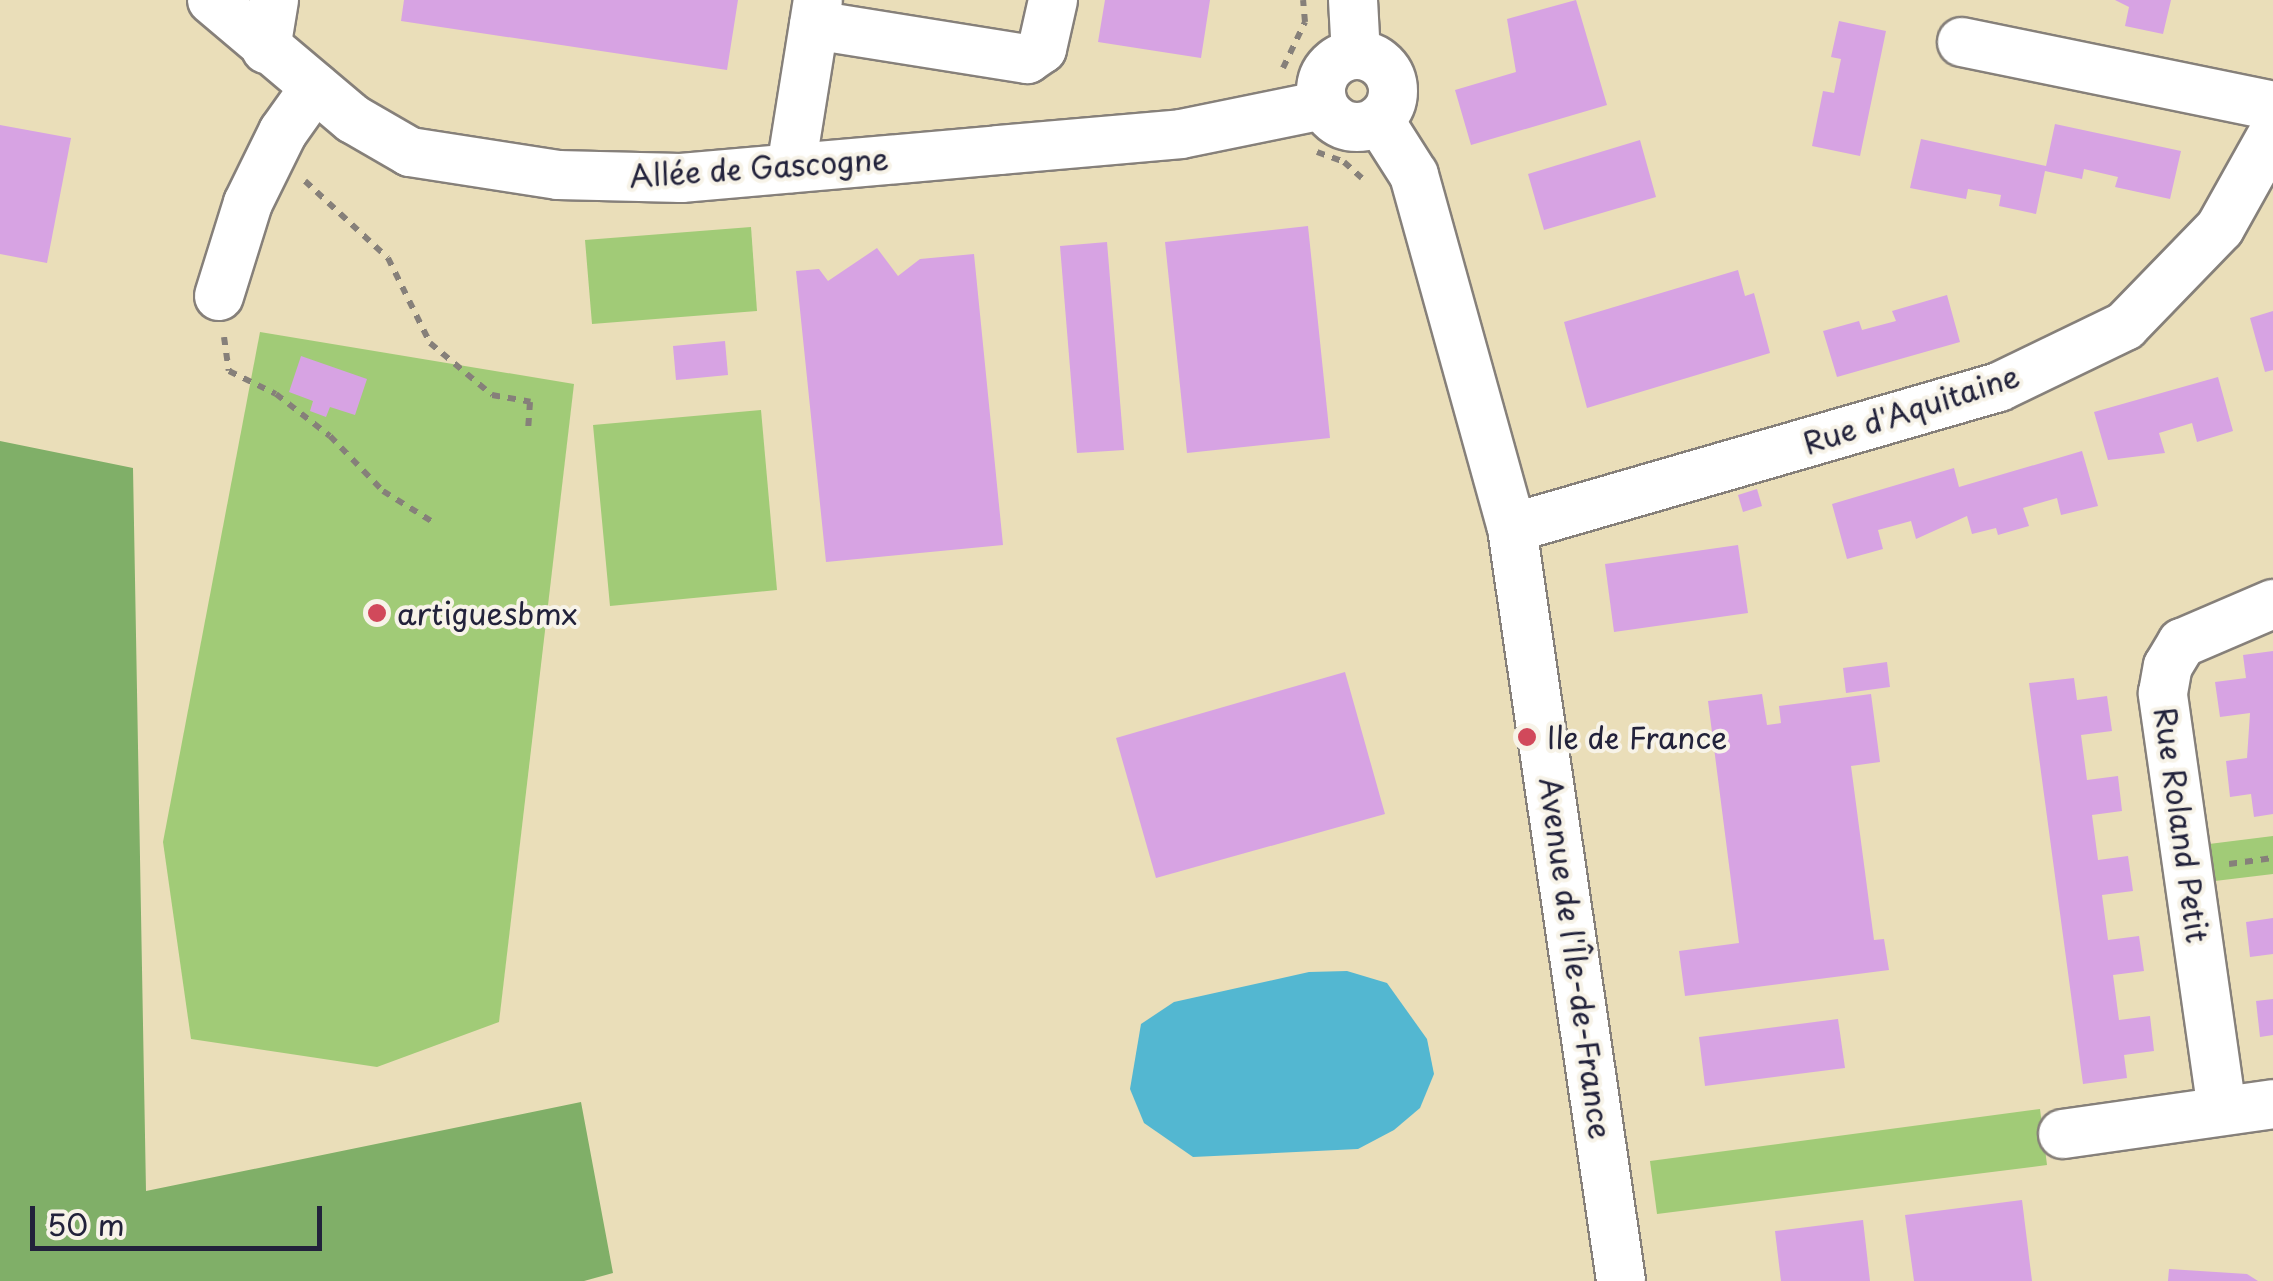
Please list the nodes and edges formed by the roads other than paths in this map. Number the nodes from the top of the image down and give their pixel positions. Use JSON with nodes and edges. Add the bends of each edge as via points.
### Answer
{"nodes":[{"id":1,"x":212,"y":0,"type":"edge"},
{"id":2,"x":274,"y":0,"type":"edge"},
{"id":3,"x":1053,"y":0,"type":"edge"},
{"id":4,"x":1353,"y":0,"type":"edge"},
{"id":5,"x":816,"y":13,"type":"edge"},
{"id":6,"x":1962,"y":42,"type":"dead end"},
{"id":7,"x":266,"y":49,"type":"junction"},
{"id":8,"x":1356,"y":55,"type":"junction"},
{"id":9,"x":315,"y":87,"type":"junction"},
{"id":10,"x":2273,"y":106,"type":"edge"},
{"id":11,"x":1306,"y":110,"type":"junction"},
{"id":12,"x":1379,"y":120,"type":"junction"},
{"id":13,"x":2273,"y":133,"type":"edge"},
{"id":14,"x":791,"y":168,"type":"junction"},
{"id":15,"x":219,"y":296,"type":"road end"},
{"id":16,"x":1512,"y":528,"type":"junction"},
{"id":17,"x":2273,"y":604,"type":"edge"},
{"id":18,"x":2273,"y":1104,"type":"edge"},
{"id":19,"x":2222,"y":1110,"type":"junction"},
{"id":20,"x":2063,"y":1134,"type":"dead end"},
{"id":21,"x":1622,"y":1281,"type":"edge"}],
"edges":[{"from":1,"to":7,"type":"street","name":"Allée de Gascogne"},
{"from":2,"to":7,"type":"street"},
{"from":3,"to":5,"type":"street","via":[[1042,50],[1027,58]]},
{"from":4,"to":8,"type":"street"},
{"from":5,"to":14,"type":"street"},
{"from":6,"to":10,"type":"street"},
{"from":7,"to":9,"type":"street","name":"Allée de Gascogne"},
{"from":8,"to":11,"type":"street","via":[[1326,71]]},
{"from":8,"to":12,"type":"street","via":[[1378,61],[1392,80],[1392,102]]},
{"from":9,"to":14,"type":"street","name":"Allée de Gascogne","via":[[410,152],[558,175],[681,178]]},
{"from":9,"to":15,"type":"street","via":[[269,162]]},
{"from":11,"to":12,"type":"street","via":[[1347,126]]},
{"from":11,"to":14,"type":"street","name":"Allée de Gascogne","via":[[1181,134]]},
{"from":12,"to":16,"type":"street","name":"Avenue de l'Île-de-France","via":[[1414,174]]},
{"from":13,"to":16,"type":"street","name":"Rue d'Aquitaine","via":[[2220,228],[2126,326],[1999,387]]},
{"from":16,"to":21,"type":"street","name":"Avenue de l'Île-de-France"},
{"from":17,"to":19,"type":"street","name":"Rue Roland Petit","via":[[2182,643],[2168,666],[2164,693]]},
{"from":18,"to":19,"type":"street"},
{"from":19,"to":20,"type":"street"}]}
